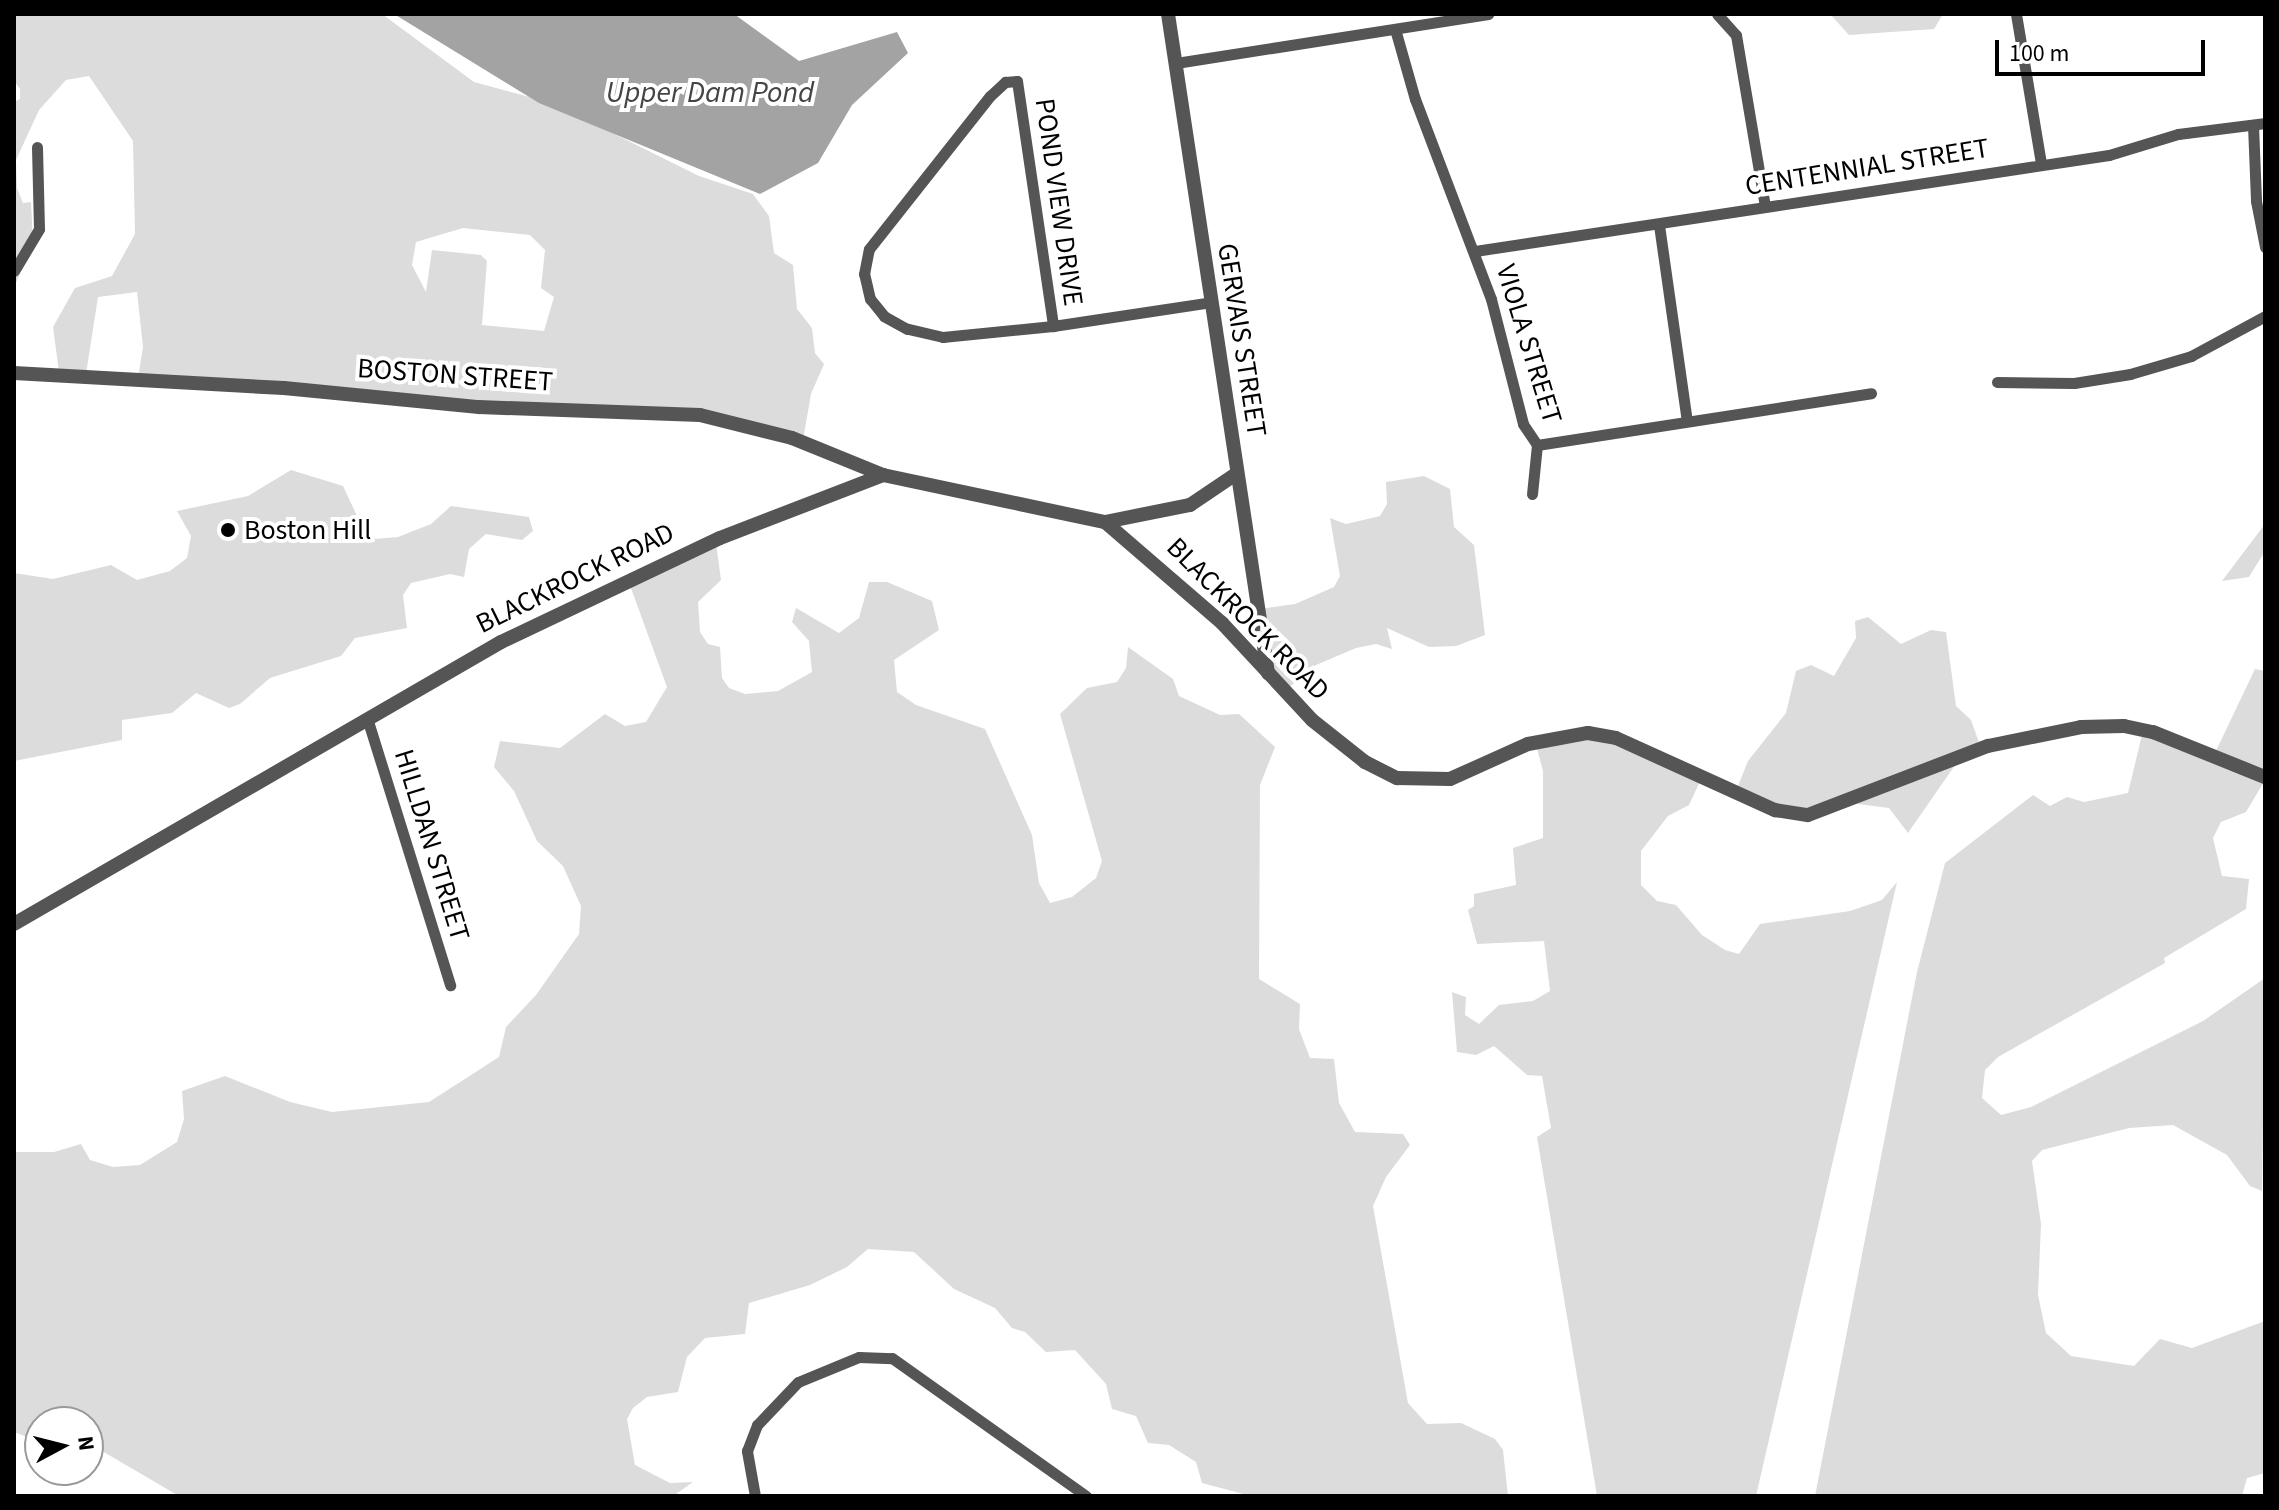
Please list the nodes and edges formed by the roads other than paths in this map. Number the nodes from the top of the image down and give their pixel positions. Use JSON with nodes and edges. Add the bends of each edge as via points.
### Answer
{"nodes":[{"id":1,"x":1168,"y":14,"type":"edge"},
{"id":2,"x":1488,"y":14,"type":"edge"},
{"id":3,"x":1717,"y":14,"type":"edge"},
{"id":4,"x":2016,"y":14,"type":"edge"},
{"id":5,"x":1395,"y":29,"type":"junction"},
{"id":6,"x":1176,"y":63,"type":"junction"},
{"id":7,"x":2259,"y":124,"type":"edge"},
{"id":8,"x":37,"y":147,"type":"dead end"},
{"id":9,"x":2041,"y":164,"type":"junction"},
{"id":10,"x":1765,"y":206,"type":"junction"},
{"id":11,"x":1659,"y":225,"type":"junction"},
{"id":12,"x":2265,"y":247,"type":"edge"},
{"id":13,"x":1475,"y":251,"type":"junction"},
{"id":14,"x":14,"y":271,"type":"edge"},
{"id":15,"x":1211,"y":302,"type":"junction"},
{"id":16,"x":2265,"y":316,"type":"edge"},
{"id":17,"x":1053,"y":326,"type":"junction"},
{"id":18,"x":14,"y":373,"type":"edge"},
{"id":19,"x":1997,"y":382,"type":"dead end"},
{"id":20,"x":1871,"y":393,"type":"dead end"},
{"id":21,"x":1687,"y":421,"type":"junction"},
{"id":22,"x":1537,"y":445,"type":"junction"},
{"id":23,"x":1236,"y":474,"type":"junction"},
{"id":24,"x":883,"y":475,"type":"junction"},
{"id":25,"x":1532,"y":494,"type":"dead end"},
{"id":26,"x":1105,"y":522,"type":"junction"},
{"id":27,"x":1268,"y":673,"type":"junction"},
{"id":28,"x":367,"y":718,"type":"junction"},
{"id":29,"x":2265,"y":777,"type":"edge"},
{"id":30,"x":14,"y":924,"type":"edge"},
{"id":31,"x":450,"y":985,"type":"dead end"},
{"id":32,"x":755,"y":1496,"type":"edge"},
{"id":33,"x":1086,"y":1496,"type":"edge"}],
"edges":[{"from":1,"to":6,"type":"street","name":"GERVAIS STREET"},
{"from":2,"to":5,"type":"street"},
{"from":3,"to":10,"type":"street","via":[[1736,35]]},
{"from":4,"to":9,"type":"street"},
{"from":5,"to":6,"type":"street"},
{"from":5,"to":13,"type":"street","name":"VIOLA STREET","via":[[1415,99]]},
{"from":6,"to":15,"type":"street","name":"GERVAIS STREET"},
{"from":7,"to":9,"type":"street","name":"CENTENNIAL STREET","via":[[2178,134],[2109,155]]},
{"from":7,"to":12,"type":"street","via":[[2256,201]]},
{"from":8,"to":14,"type":"street","via":[[39,229]]},
{"from":9,"to":10,"type":"street","name":"CENTENNIAL STREET"},
{"from":10,"to":11,"type":"street","name":"CENTENNIAL STREET"},
{"from":11,"to":13,"type":"street","name":"CENTENNIAL STREET"},
{"from":11,"to":21,"type":"street"},
{"from":13,"to":22,"type":"street","name":"VIOLA STREET","via":[[1523,424]]},
{"from":15,"to":17,"type":"street","name":"POND VIEW DRIVE"},
{"from":15,"to":23,"type":"street","name":"GERVAIS STREET"},
{"from":16,"to":19,"type":"street","via":[[2191,356],[2130,374],[2074,383]]},
{"from":17,"to":17,"type":"street","name":"POND VIEW DRIVE","via":[[943,337],[907,329],[884,316],[870,299],[864,274],[869,249],[888,220],[1005,82],[1017,81]]},
{"from":18,"to":24,"type":"street","name":"BOSTON STREET","via":[[284,388],[479,407],[700,415],[792,438]]},
{"from":20,"to":21,"type":"street","name":"VIOLA STREET"},
{"from":21,"to":22,"type":"street","name":"VIOLA STREET"},
{"from":22,"to":25,"type":"street"},
{"from":23,"to":26,"type":"street","via":[[1190,505]]},
{"from":23,"to":27,"type":"street","name":"GERVAIS STREET"},
{"from":24,"to":26,"type":"street","name":"BLACKROCK ROAD"},
{"from":24,"to":28,"type":"street","name":"BLACKROCK ROAD","via":[[656,568],[454,666]]},
{"from":26,"to":27,"type":"street","name":"BLACKROCK ROAD","via":[[1222,623]]},
{"from":27,"to":29,"type":"street","name":"BLACKROCK ROAD","via":[[1312,720],[1365,762],[1397,778],[1423,781],[1450,779],[1528,744],[1588,733],[1616,738],[1775,810],[1808,815],[1988,746],[2039,733],[2111,726],[2153,732]]},
{"from":28,"to":30,"type":"street","name":"BLACKROCK ROAD"},
{"from":28,"to":31,"type":"street","name":"HILLDAN STREET"},
{"from":32,"to":33,"type":"street","via":[[747,1451],[757,1425],[798,1382],[859,1357],[892,1358]]}]}
